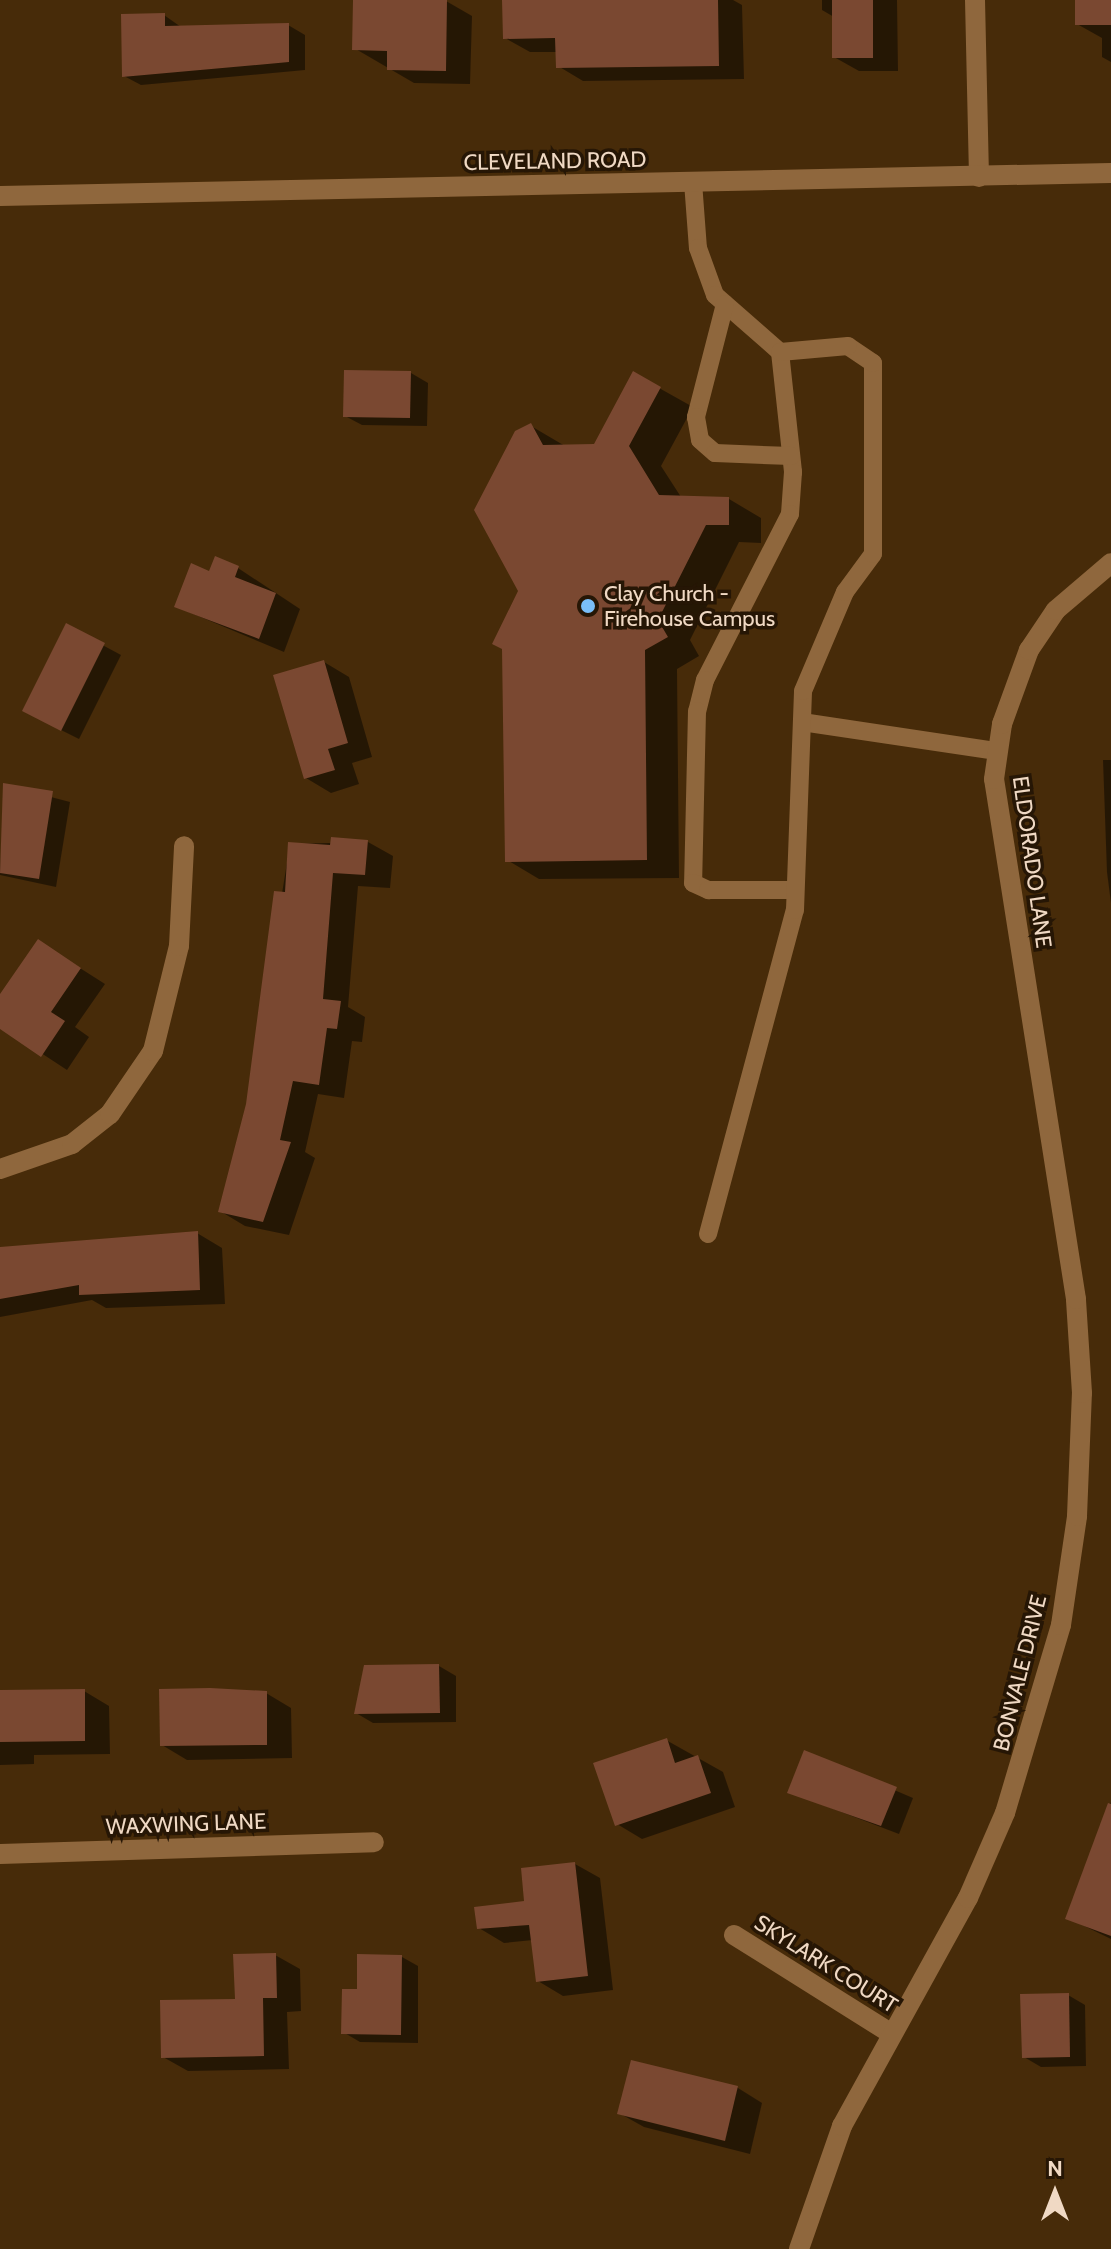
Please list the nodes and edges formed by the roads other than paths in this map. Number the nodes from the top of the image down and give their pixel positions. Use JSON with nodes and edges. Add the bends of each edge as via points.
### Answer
{"nodes":[{"id":1,"x":975,"y":0,"type":"edge"},
{"id":2,"x":1111,"y":173,"type":"edge"},
{"id":3,"x":979,"y":177,"type":"junction"},
{"id":4,"x":693,"y":182,"type":"junction"},
{"id":5,"x":0,"y":196,"type":"edge"},
{"id":6,"x":725,"y":304,"type":"junction"},
{"id":7,"x":780,"y":352,"type":"junction"},
{"id":8,"x":791,"y":456,"type":"junction"},
{"id":9,"x":1111,"y":563,"type":"edge"},
{"id":10,"x":802,"y":722,"type":"junction"},
{"id":11,"x":997,"y":751,"type":"junction"},
{"id":12,"x":184,"y":846,"type":"dead end"},
{"id":13,"x":795,"y":890,"type":"junction"},
{"id":14,"x":1039,"y":1062,"type":"joint"},
{"id":15,"x":0,"y":1169,"type":"edge"},
{"id":16,"x":708,"y":1234,"type":"dead end"},
{"id":17,"x":374,"y":1842,"type":"dead end"},
{"id":18,"x":0,"y":1854,"type":"edge"},
{"id":19,"x":734,"y":1935,"type":"dead end"},
{"id":20,"x":892,"y":2034,"type":"junction"},
{"id":21,"x":799,"y":2249,"type":"edge"}],
"edges":[{"from":1,"to":3,"type":"street"},
{"from":2,"to":3,"type":"street","name":"CLEVELAND ROAD"},
{"from":3,"to":4,"type":"street","name":"CLEVELAND ROAD"},
{"from":4,"to":5,"type":"street","name":"CLEVELAND ROAD"},
{"from":4,"to":6,"type":"lane","via":[[698,248]]},
{"from":6,"to":7,"type":"lane"},
{"from":6,"to":8,"type":"lane","via":[[696,417],[700,440],[715,453]]},
{"from":7,"to":8,"type":"lane"},
{"from":7,"to":10,"type":"lane","via":[[848,346],[873,363],[873,554],[816,652]]},
{"from":8,"to":13,"type":"lane","via":[[790,514],[705,680],[691,866],[693,883],[708,890]]},
{"from":9,"to":11,"type":"street","name":"ELDORADO LANE","via":[[1056,610],[1029,650]]},
{"from":10,"to":11,"type":"lane"},
{"from":10,"to":13,"type":"lane"},
{"from":11,"to":14,"type":"street","name":"ELDORADO LANE","via":[[1000,842]]},
{"from":12,"to":15,"type":"street","via":[[179,946],[153,1051],[110,1114],[72,1144]]},
{"from":13,"to":16,"type":"lane"},
{"from":14,"to":20,"type":"street","name":"BONVALE DRIVE","via":[[1072,1268],[1082,1393],[1077,1516],[1061,1625],[1005,1813]]},
{"from":17,"to":18,"type":"street","name":"WAXWING LANE"},
{"from":19,"to":20,"type":"street","name":"SKYLARK COURT"},
{"from":20,"to":21,"type":"street","name":"BONVALE DRIVE","via":[[842,2126]]}]}
